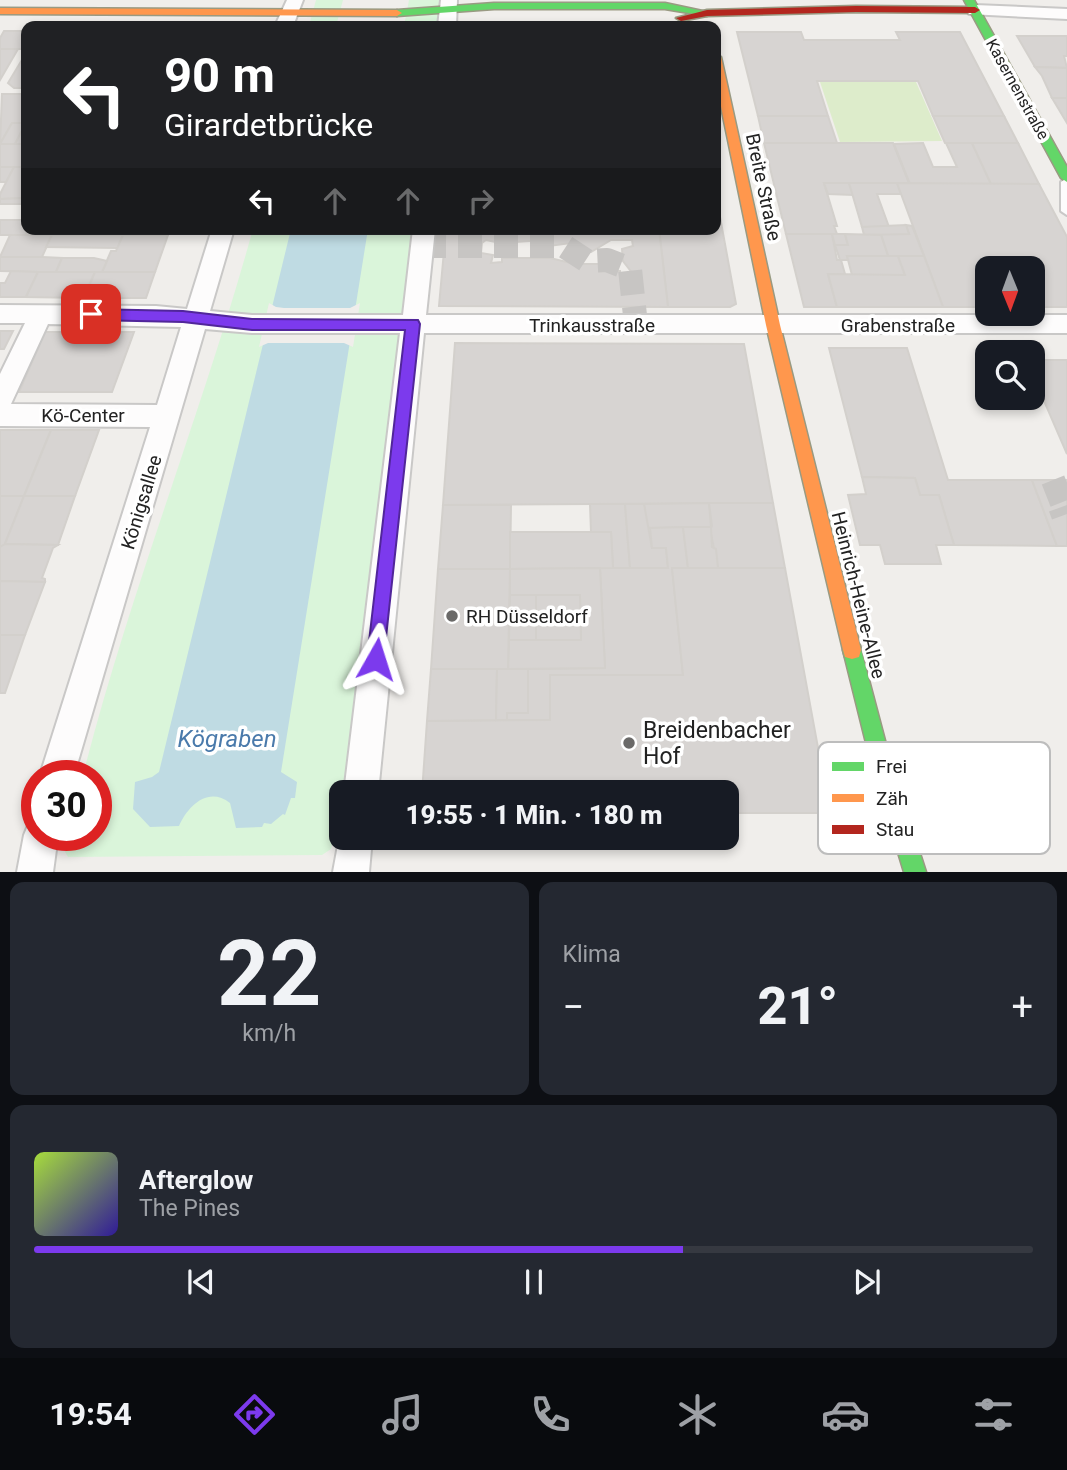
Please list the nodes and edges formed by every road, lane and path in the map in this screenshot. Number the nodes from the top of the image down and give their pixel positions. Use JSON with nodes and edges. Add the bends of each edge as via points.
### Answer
{"nodes":[{"id":1,"x":972,"y":5,"type":"edge"},
{"id":2,"x":451,"y":10,"type":"edge"},
{"id":3,"x":0,"y":11,"type":"edge"},
{"id":4,"x":290,"y":13,"type":"edge"},
{"id":5,"x":707,"y":13,"type":"edge"},
{"id":6,"x":1067,"y":14,"type":"edge"},
{"id":7,"x":721,"y":81,"type":"edge"},
{"id":8,"x":1067,"y":180,"type":"edge"},
{"id":9,"x":1067,"y":211,"type":"edge"},
{"id":10,"x":221,"y":235,"type":"edge"},
{"id":11,"x":423,"y":235,"type":"edge"},
{"id":12,"x":0,"y":314,"type":"edge"},
{"id":13,"x":41,"y":314,"type":"junction"},
{"id":14,"x":197,"y":319,"type":"junction"},
{"id":15,"x":413,"y":324,"type":"junction"},
{"id":16,"x":1067,"y":324,"type":"edge"},
{"id":17,"x":772,"y":326,"type":"junction"},
{"id":18,"x":0,"y":400,"type":"edge"},
{"id":19,"x":0,"y":415,"type":"edge"},
{"id":20,"x":167,"y":416,"type":"junction"},
{"id":21,"x":875,"y":742,"type":"edge"},
{"id":22,"x":62,"y":760,"type":"edge"},
{"id":23,"x":362,"y":780,"type":"edge"},
{"id":24,"x":354,"y":850,"type":"edge"},
{"id":25,"x":38,"y":851,"type":"edge"},
{"id":26,"x":909,"y":854,"type":"edge"},
{"id":27,"x":35,"y":872,"type":"edge"},
{"id":28,"x":351,"y":872,"type":"edge"},
{"id":29,"x":915,"y":872,"type":"edge"}],
"edges":[{"from":1,"to":5,"type":"street"},
{"from":1,"to":6,"type":"street"},
{"from":1,"to":8,"type":"street","name":"Kasernenstraße"},
{"from":2,"to":4,"type":"street"},
{"from":2,"to":5,"type":"street","via":[[667,19]]},
{"from":2,"to":5,"type":"street","via":[[665,6]]},
{"from":3,"to":4,"type":"street"},
{"from":7,"to":17,"type":"street","name":"Breite Straße"},
{"from":8,"to":9,"type":"lane"},
{"from":10,"to":14,"type":"street","name":"Königsallee"},
{"from":11,"to":15,"type":"street"},
{"from":12,"to":13,"type":"street","name":"Trinkausstraße"},
{"from":13,"to":14,"type":"street","name":"Trinkausstraße"},
{"from":13,"to":18,"type":"street"},
{"from":14,"to":15,"type":"street","name":"Trinkausstraße","via":[[252,324]]},
{"from":14,"to":20,"type":"street","name":"Königsallee"},
{"from":15,"to":17,"type":"street","name":"Trinkausstraße"},
{"from":15,"to":23,"type":"street"},
{"from":16,"to":17,"type":"street","name":"Grabenstraße"},
{"from":17,"to":21,"type":"street","name":"Heinrich-Heine-Allee"},
{"from":19,"to":20,"type":"street","name":"Kö-Center"},
{"from":20,"to":22,"type":"street","name":"Königsallee"},
{"from":24,"to":28,"type":"street"},
{"from":25,"to":27,"type":"street"},
{"from":26,"to":29,"type":"street","name":"Heinrich-Heine-Allee"}]}
